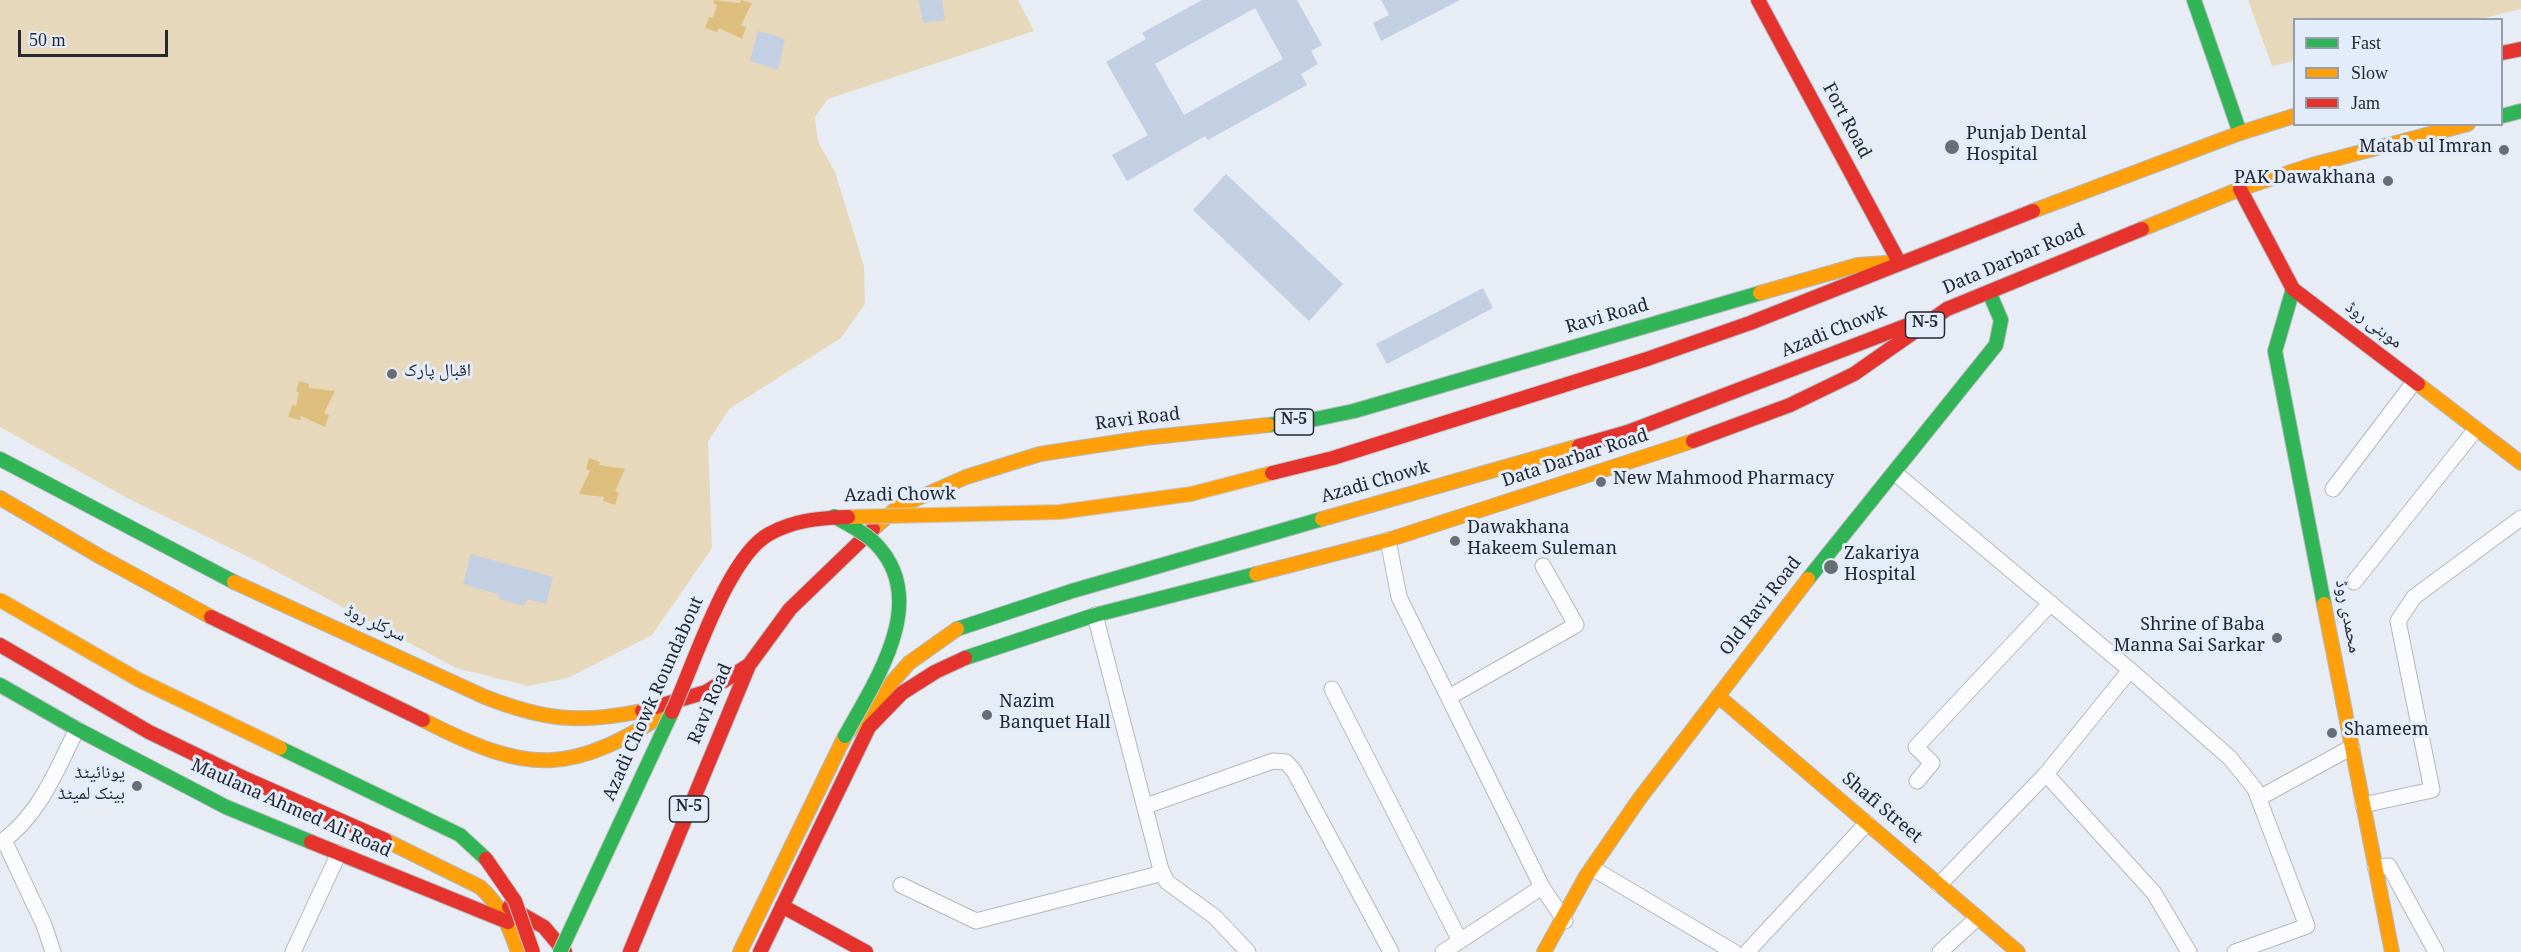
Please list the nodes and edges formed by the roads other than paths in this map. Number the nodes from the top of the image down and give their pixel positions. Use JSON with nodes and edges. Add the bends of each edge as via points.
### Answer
{"nodes":[{"id":1,"x":1758,"y":0,"type":"edge"},
{"id":2,"x":2194,"y":0,"type":"edge"},
{"id":3,"x":2521,"y":49,"type":"edge"},
{"id":4,"x":2503,"y":53,"type":"edge"},
{"id":5,"x":2521,"y":111,"type":"edge"},
{"id":6,"x":2503,"y":116,"type":"edge"},
{"id":7,"x":2293,"y":117,"type":"edge"},
{"id":8,"x":2460,"y":126,"type":"edge"},
{"id":9,"x":2240,"y":133,"type":"junction"},
{"id":10,"x":2240,"y":189,"type":"junction"},
{"id":11,"x":1899,"y":262,"type":"junction"},
{"id":12,"x":2293,"y":290,"type":"junction"},
{"id":13,"x":1989,"y":292,"type":"junction"},
{"id":14,"x":1947,"y":309,"type":"junction"},
{"id":15,"x":2414,"y":382,"type":"junction"},
{"id":16,"x":2476,"y":429,"type":"junction"},
{"id":17,"x":0,"y":459,"type":"edge"},
{"id":18,"x":2521,"y":463,"type":"edge"},
{"id":19,"x":1895,"y":473,"type":"junction"},
{"id":20,"x":2333,"y":489,"type":"dead end"},
{"id":21,"x":0,"y":498,"type":"edge"},
{"id":22,"x":834,"y":516,"type":"junction"},
{"id":23,"x":2521,"y":518,"type":"edge"},
{"id":24,"x":1388,"y":540,"type":"junction"},
{"id":25,"x":1543,"y":566,"type":"dead end"},
{"id":26,"x":2354,"y":582,"type":"dead end"},
{"id":27,"x":0,"y":600,"type":"edge"},
{"id":28,"x":2051,"y":603,"type":"junction"},
{"id":29,"x":1095,"y":615,"type":"junction"},
{"id":30,"x":0,"y":645,"type":"edge"},
{"id":31,"x":749,"y":665,"type":"junction"},
{"id":32,"x":2130,"y":670,"type":"junction"},
{"id":33,"x":0,"y":685,"type":"edge"},
{"id":34,"x":1332,"y":689,"type":"dead end"},
{"id":35,"x":1718,"y":696,"type":"junction"},
{"id":36,"x":1449,"y":697,"type":"junction"},
{"id":37,"x":674,"y":707,"type":"junction"},
{"id":38,"x":76,"y":729,"type":"junction"},
{"id":39,"x":845,"y":736,"type":"junction"},
{"id":40,"x":2352,"y":747,"type":"junction"},
{"id":41,"x":2046,"y":774,"type":"junction"},
{"id":42,"x":1917,"y":781,"type":"dead end"},
{"id":43,"x":2259,"y":798,"type":"junction"},
{"id":44,"x":2363,"y":805,"type":"junction"},
{"id":45,"x":1146,"y":806,"type":"junction"},
{"id":46,"x":1867,"y":823,"type":"junction"},
{"id":47,"x":2,"y":841,"type":"edge"},
{"id":48,"x":339,"y":853,"type":"junction"},
{"id":49,"x":2375,"y":867,"type":"junction"},
{"id":50,"x":1592,"y":868,"type":"junction"},
{"id":51,"x":1163,"y":873,"type":"junction"},
{"id":52,"x":901,"y":885,"type":"dead end"},
{"id":53,"x":1939,"y":885,"type":"junction"},
{"id":54,"x":1542,"y":886,"type":"junction"},
{"id":55,"x":491,"y":897,"type":"junction"},
{"id":56,"x":782,"y":906,"type":"junction"},
{"id":57,"x":1977,"y":918,"type":"junction"},
{"id":58,"x":1565,"y":921,"type":"junction"},
{"id":59,"x":508,"y":922,"type":"junction"},
{"id":60,"x":1460,"y":941,"type":"junction"},
{"id":61,"x":1549,"y":950,"type":"edge"},
{"id":62,"x":53,"y":952,"type":"edge"},
{"id":63,"x":293,"y":952,"type":"edge"},
{"id":64,"x":518,"y":952,"type":"edge"},
{"id":65,"x":533,"y":952,"type":"edge"},
{"id":66,"x":562,"y":952,"type":"edge"},
{"id":67,"x":630,"y":952,"type":"edge"},
{"id":68,"x":740,"y":952,"type":"edge"},
{"id":69,"x":760,"y":952,"type":"edge"},
{"id":70,"x":866,"y":952,"type":"edge"},
{"id":71,"x":1248,"y":952,"type":"edge"},
{"id":72,"x":1391,"y":952,"type":"edge"},
{"id":73,"x":1443,"y":952,"type":"edge"},
{"id":74,"x":1734,"y":952,"type":"edge"},
{"id":75,"x":1747,"y":952,"type":"edge"},
{"id":76,"x":1940,"y":952,"type":"edge"},
{"id":77,"x":2018,"y":952,"type":"edge"},
{"id":78,"x":2189,"y":952,"type":"edge"},
{"id":79,"x":2235,"y":952,"type":"edge"},
{"id":80,"x":2392,"y":952,"type":"edge"},
{"id":81,"x":2436,"y":952,"type":"edge"}],
"edges":[{"from":1,"to":11,"type":"main road","name":"Fort Road"},
{"from":2,"to":9,"type":"main road"},
{"from":3,"to":4,"type":"main road"},
{"from":5,"to":6,"type":"main road"},
{"from":7,"to":9,"type":"main road","number":"N-5"},
{"from":8,"to":10,"type":"main road","name":"Data Darbar Road","number":"N-5","via":[[2312,165]]},
{"from":9,"to":11,"type":"main road","number":"N-5"},
{"from":10,"to":12,"type":"main road","name":"موہنی روڈ"},
{"from":10,"to":13,"type":"main road","name":"Data Darbar Road","number":"N-5"},
{"from":11,"to":22,"type":"main road","name":"Azadi Chowk","bridge":true,"via":[[1750,323],[1647,359],[1333,458],[1191,494],[1060,512]]},
{"from":11,"to":31,"type":"main road","name":"Ravi Road","number":"N-5","via":[[1858,265],[1354,411],[1306,421],[1144,438],[1040,454],[966,477],[898,507],[862,538],[790,609]]},
{"from":12,"to":15,"type":"main road","name":"موہنی روڈ"},
{"from":12,"to":40,"type":"main road","name":"محمدی روڈ","via":[[2275,351]]},
{"from":13,"to":14,"type":"main road","name":"Data Darbar Road","number":"N-5"},
{"from":13,"to":19,"type":"main road","name":"Old Ravi Road","via":[[2001,320],[1996,345]]},
{"from":14,"to":24,"type":"main road","name":"Data Darbar Road","number":"N-5","via":[[1854,374],[1790,405],[1620,467]]},
{"from":14,"to":39,"type":"main road","name":"Azadi Chowk","bridge":true,"via":[[1628,432],[976,621],[931,645],[909,663]]},
{"from":15,"to":16,"type":"main road","name":"موہنی روڈ"},
{"from":15,"to":20,"type":"street"},
{"from":16,"to":18,"type":"main road","name":"موہنی روڈ"},
{"from":16,"to":26,"type":"street"},
{"from":17,"to":31,"type":"main road","name":"سرکلر روڈ","via":[[200,566],[485,697],[550,718],[585,719],[654,709],[705,693]]},
{"from":19,"to":28,"type":"street"},
{"from":19,"to":35,"type":"main road","name":"Old Ravi Road"},
{"from":21,"to":37,"type":"main road","via":[[91,554],[245,634],[509,758],[554,761],[595,751],[629,737]]},
{"from":22,"to":37,"type":"main road","name":"Azadi Chowk Roundabout","bridge":true,"via":[[810,518],[780,528],[742,558]]},
{"from":22,"to":39,"type":"main road","bridge":true,"via":[[882,552],[892,567],[901,596],[893,641]]},
{"from":23,"to":44,"type":"street","via":[[2414,597],[2398,621],[2432,790]]},
{"from":24,"to":29,"type":"main road","number":"N-5"},
{"from":24,"to":36,"type":"street","via":[[1399,597]]},
{"from":25,"to":36,"type":"street","via":[[1576,625]]},
{"from":27,"to":65,"type":"main road","bridge":true,"via":[[139,680],[460,835],[494,865],[508,884]]},
{"from":28,"to":32,"type":"street"},
{"from":28,"to":42,"type":"street","via":[[1916,747],[1932,763]]},
{"from":29,"to":45,"type":"street"},
{"from":29,"to":56,"type":"main road","number":"N-5","via":[[972,655],[935,672],[894,701],[869,726]]},
{"from":30,"to":55,"type":"main road","via":[[149,732],[406,849],[480,887]]},
{"from":31,"to":67,"type":"main road","name":"Ravi Road","number":"N-5"},
{"from":32,"to":41,"type":"street"},
{"from":32,"to":43,"type":"street","via":[[2230,758]]},
{"from":33,"to":38,"type":"main road","name":"Maulana Ahmed Ali Road"},
{"from":34,"to":60,"type":"street"},
{"from":35,"to":46,"type":"main road","name":"Shafi Street"},
{"from":35,"to":50,"type":"main road","name":"Old Ravi Road"},
{"from":36,"to":54,"type":"street"},
{"from":37,"to":66,"type":"main road","name":"Azadi Chowk Roundabout","bridge":true},
{"from":38,"to":47,"type":"street","via":[[44,797],[22,825]]},
{"from":38,"to":48,"type":"main road","name":"Maulana Ahmed Ali Road","via":[[226,807]]},
{"from":39,"to":68,"type":"main road"},
{"from":40,"to":43,"type":"street"},
{"from":40,"to":44,"type":"main road","name":"محمدی روڈ"},
{"from":41,"to":53,"type":"street"},
{"from":41,"to":78,"type":"street","via":[[2154,894]]},
{"from":43,"to":79,"type":"street","via":[[2307,926]]},
{"from":44,"to":49,"type":"main road","name":"محمدی روڈ"},
{"from":45,"to":51,"type":"street"},
{"from":45,"to":72,"type":"street","via":[[1273,761],[1286,762]]},
{"from":46,"to":53,"type":"main road","name":"Shafi Street"},
{"from":46,"to":75,"type":"street"},
{"from":47,"to":62,"type":"street","via":[[44,925]]},
{"from":48,"to":59,"type":"main road","name":"Maulana Ahmed Ali Road"},
{"from":48,"to":63,"type":"street"},
{"from":49,"to":80,"type":"main road","name":"محمدی روڈ"},
{"from":49,"to":81,"type":"street","via":[[2389,866]]},
{"from":50,"to":58,"type":"main road","name":"Old Ravi Road"},
{"from":50,"to":74,"type":"street"},
{"from":51,"to":52,"type":"street","via":[[976,921]]},
{"from":51,"to":71,"type":"street","via":[[1167,882],[1215,918]]},
{"from":53,"to":57,"type":"main road","name":"Shafi Street"},
{"from":54,"to":58,"type":"street"},
{"from":54,"to":60,"type":"street"},
{"from":55,"to":59,"type":"main road"},
{"from":55,"to":66,"type":"main road","via":[[544,927]]},
{"from":56,"to":69,"type":"main road","number":"N-5"},
{"from":56,"to":70,"type":"main road"},
{"from":57,"to":76,"type":"street"},
{"from":57,"to":77,"type":"main road","name":"Shafi Street"},
{"from":58,"to":61,"type":"main road","name":"Old Ravi Road"},
{"from":59,"to":64,"type":"main road"},
{"from":60,"to":73,"type":"street"}]}
